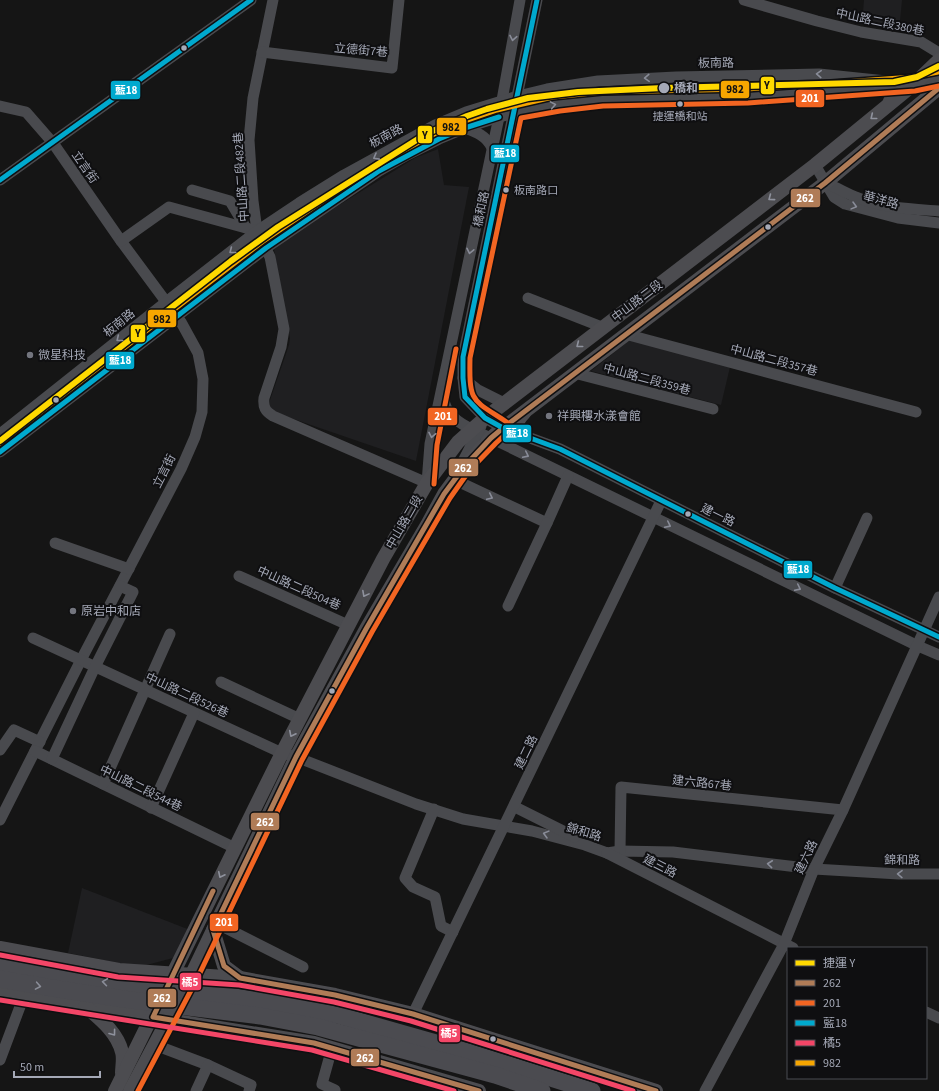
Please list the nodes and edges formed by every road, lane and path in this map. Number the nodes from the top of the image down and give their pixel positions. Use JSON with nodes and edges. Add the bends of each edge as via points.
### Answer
{"nodes":[{"id":1,"x":251,"y":0,"type":"edge"},
{"id":2,"x":273,"y":0,"type":"edge"},
{"id":3,"x":399,"y":0,"type":"edge"},
{"id":4,"x":520,"y":0,"type":"edge"},
{"id":5,"x":537,"y":0,"type":"edge"},
{"id":6,"x":744,"y":0,"type":"edge"},
{"id":7,"x":262,"y":52,"type":"junction"},
{"id":8,"x":939,"y":53,"type":"edge"},
{"id":9,"x":939,"y":60,"type":"edge"},
{"id":10,"x":939,"y":79,"type":"edge"},
{"id":11,"x":914,"y":84,"type":"junction"},
{"id":12,"x":880,"y":86,"type":"junction"},
{"id":13,"x":939,"y":88,"type":"edge"},
{"id":14,"x":518,"y":96,"type":"junction"},
{"id":15,"x":501,"y":100,"type":"junction"},
{"id":16,"x":889,"y":104,"type":"junction"},
{"id":17,"x":0,"y":106,"type":"edge"},
{"id":18,"x":515,"y":112,"type":"junction"},
{"id":19,"x":499,"y":117,"type":"junction"},
{"id":20,"x":465,"y":128,"type":"junction"},
{"id":21,"x":53,"y":143,"type":"junction"},
{"id":22,"x":492,"y":148,"type":"junction"},
{"id":23,"x":815,"y":165,"type":"junction"},
{"id":24,"x":0,"y":180,"type":"edge"},
{"id":25,"x":825,"y":183,"type":"junction"},
{"id":26,"x":192,"y":190,"type":"dead end"},
{"id":27,"x":939,"y":211,"type":"edge"},
{"id":28,"x":939,"y":223,"type":"edge"},
{"id":29,"x":246,"y":228,"type":"junction"},
{"id":30,"x":257,"y":231,"type":"junction"},
{"id":31,"x":121,"y":241,"type":"junction"},
{"id":32,"x":266,"y":248,"type":"junction"},
{"id":33,"x":528,"y":298,"type":"dead end"},
{"id":34,"x":166,"y":302,"type":"junction"},
{"id":35,"x":176,"y":316,"type":"junction"},
{"id":36,"x":602,"y":327,"type":"junction"},
{"id":37,"x":625,"y":334,"type":"junction"},
{"id":38,"x":445,"y":369,"type":"junction"},
{"id":39,"x":574,"y":373,"type":"junction"},
{"id":40,"x":463,"y":378,"type":"junction"},
{"id":41,"x":504,"y":403,"type":"junction"},
{"id":42,"x":713,"y":410,"type":"dead end"},
{"id":43,"x":525,"y":411,"type":"junction"},
{"id":44,"x":916,"y":412,"type":"dead end"},
{"id":45,"x":485,"y":418,"type":"junction"},
{"id":46,"x":503,"y":428,"type":"junction"},
{"id":47,"x":474,"y":431,"type":"junction"},
{"id":48,"x":0,"y":434,"type":"edge"},
{"id":49,"x":518,"y":434,"type":"junction"},
{"id":50,"x":491,"y":438,"type":"junction"},
{"id":51,"x":0,"y":452,"type":"edge"},
{"id":52,"x":568,"y":476,"type":"junction"},
{"id":53,"x":455,"y":480,"type":"junction"},
{"id":54,"x":427,"y":483,"type":"junction"},
{"id":55,"x":662,"y":501,"type":"junction"},
{"id":56,"x":654,"y":518,"type":"junction"},
{"id":57,"x":867,"y":518,"type":"dead end"},
{"id":58,"x":547,"y":522,"type":"junction"},
{"id":59,"x":55,"y":543,"type":"dead end"},
{"id":60,"x":128,"y":569,"type":"junction"},
{"id":61,"x":240,"y":576,"type":"dead end"},
{"id":62,"x":120,"y":586,"type":"junction"},
{"id":63,"x":835,"y":588,"type":"junction"},
{"id":64,"x":939,"y":597,"type":"edge"},
{"id":65,"x":508,"y":606,"type":"dead end"},
{"id":66,"x":348,"y":625,"type":"junction"},
{"id":67,"x":924,"y":631,"type":"junction"},
{"id":68,"x":170,"y":634,"type":"dead end"},
{"id":69,"x":939,"y":637,"type":"edge"},
{"id":70,"x":33,"y":638,"type":"dead end"},
{"id":71,"x":918,"y":646,"type":"junction"},
{"id":72,"x":939,"y":655,"type":"edge"},
{"id":73,"x":81,"y":660,"type":"junction"},
{"id":74,"x":95,"y":667,"type":"junction"},
{"id":75,"x":221,"y":682,"type":"dead end"},
{"id":76,"x":145,"y":690,"type":"junction"},
{"id":77,"x":194,"y":712,"type":"junction"},
{"id":78,"x":300,"y":719,"type":"junction"},
{"id":79,"x":38,"y":747,"type":"junction"},
{"id":80,"x":0,"y":750,"type":"edge"},
{"id":81,"x":282,"y":753,"type":"junction"},
{"id":82,"x":296,"y":758,"type":"junction"},
{"id":83,"x":52,"y":759,"type":"junction"},
{"id":84,"x":103,"y":784,"type":"junction"},
{"id":85,"x":515,"y":807,"type":"junction"},
{"id":86,"x":151,"y":808,"type":"junction"},
{"id":87,"x":434,"y":809,"type":"junction"},
{"id":88,"x":843,"y":810,"type":"junction"},
{"id":89,"x":0,"y":820,"type":"edge"},
{"id":90,"x":504,"y":825,"type":"junction"},
{"id":91,"x":235,"y":848,"type":"junction"},
{"id":92,"x":620,"y":851,"type":"junction"},
{"id":93,"x":607,"y":853,"type":"junction"},
{"id":94,"x":814,"y":869,"type":"junction"},
{"id":95,"x":939,"y":874,"type":"edge"},
{"id":96,"x":215,"y":926,"type":"junction"},
{"id":97,"x":453,"y":932,"type":"junction"},
{"id":98,"x":789,"y":946,"type":"edge"},
{"id":99,"x":0,"y":948,"type":"edge"},
{"id":100,"x":787,"y":949,"type":"edge"},
{"id":101,"x":0,"y":966,"type":"edge"},
{"id":102,"x":303,"y":967,"type":"dead end"},
{"id":103,"x":119,"y":970,"type":"junction"},
{"id":104,"x":173,"y":974,"type":"junction"},
{"id":105,"x":191,"y":976,"type":"junction"},
{"id":106,"x":240,"y":978,"type":"junction"},
{"id":107,"x":0,"y":979,"type":"edge"},
{"id":108,"x":0,"y":992,"type":"edge"},
{"id":109,"x":24,"y":996,"type":"junction"},
{"id":110,"x":163,"y":996,"type":"junction"},
{"id":111,"x":180,"y":998,"type":"junction"},
{"id":112,"x":85,"y":1006,"type":"junction"},
{"id":113,"x":108,"y":1010,"type":"junction"},
{"id":114,"x":927,"y":1012,"type":"edge"},
{"id":115,"x":413,"y":1014,"type":"junction"},
{"id":116,"x":152,"y":1017,"type":"junction"},
{"id":117,"x":938,"y":1017,"type":"edge"},
{"id":118,"x":169,"y":1019,"type":"junction"},
{"id":119,"x":155,"y":1045,"type":"junction"},
{"id":120,"x":332,"y":1048,"type":"junction"},
{"id":121,"x":0,"y":1060,"type":"edge"},
{"id":122,"x":208,"y":1065,"type":"junction"},
{"id":123,"x":122,"y":1078,"type":"junction"},
{"id":124,"x":470,"y":1090,"type":"edge"},
{"id":125,"x":115,"y":1091,"type":"edge"},
{"id":126,"x":130,"y":1091,"type":"edge"},
{"id":127,"x":196,"y":1091,"type":"edge"},
{"id":128,"x":249,"y":1091,"type":"edge"},
{"id":129,"x":334,"y":1091,"type":"edge"},
{"id":130,"x":542,"y":1091,"type":"edge"},
{"id":131,"x":570,"y":1091,"type":"edge"},
{"id":132,"x":592,"y":1091,"type":"edge"},
{"id":133,"x":656,"y":1091,"type":"edge"},
{"id":134,"x":705,"y":1091,"type":"edge"}],
"edges":[{"from":1,"to":21,"type":"street"},
{"from":2,"to":7,"type":"street","name":"中山路二段482巷"},
{"from":3,"to":7,"type":"street","name":"立德街7巷","via":[[392,68]]},
{"from":4,"to":15,"type":"street","name":"橋和路","one_way":true},
{"from":5,"to":14,"type":"street","name":"橋和路"},
{"from":6,"to":8,"type":"street","name":"中山路二段380巷","via":[[860,32],[921,42]]},
{"from":7,"to":30,"type":"street","name":"中山路二段482巷","via":[[252,98],[249,140]]},
{"from":9,"to":11,"type":"main road","name":"中山路二段"},
{"from":10,"to":11,"type":"street","name":"板南路"},
{"from":11,"to":12,"type":"street","name":"板南路"},
{"from":11,"to":14,"type":"street","name":"板南路","one_way":true,"via":[[819,74],[676,77],[592,82]]},
{"from":11,"to":16,"type":"main road","name":"中山路二段"},
{"from":12,"to":16,"type":"main road","via":[[891,93]]},
{"from":18,"to":12,"type":"street","name":"板南路","one_way":true,"via":[[555,104],[603,99],[747,96]]},
{"from":13,"to":25,"type":"main road","name":"中山路二段"},
{"from":14,"to":15,"type":"street","name":"板南路"},
{"from":14,"to":18,"type":"street","name":"橋和路"},
{"from":15,"to":19,"type":"street","name":"橋和路"},
{"from":15,"to":30,"type":"street","name":"板南路","one_way":true,"via":[[435,125],[394,146]]},
{"from":16,"to":23,"type":"main road","name":"中山路二段","one_way":true},
{"from":17,"to":21,"type":"street","name":"立言街","via":[[26,112]]},
{"from":18,"to":19,"type":"street","name":"板南路"},
{"from":18,"to":40,"type":"street","name":"橋和路","via":[[468,330],[463,357]]},
{"from":19,"to":20,"type":"street","name":"板南路"},
{"from":19,"to":22,"type":"street","name":"橋和路"},
{"from":20,"to":22,"type":"street","via":[[485,138]]},
{"from":20,"to":32,"type":"street","name":"板南路","via":[[407,154]]},
{"from":21,"to":24,"type":"street"},
{"from":21,"to":31,"type":"street","name":"立言街"},
{"from":22,"to":38,"type":"street","name":"橋和路","one_way":true},
{"from":23,"to":25,"type":"street","name":"華洋路"},
{"from":23,"to":36,"type":"main road","name":"中山路二段","one_way":true},
{"from":25,"to":27,"type":"street","name":"華洋路","via":[[857,198],[894,207]]},
{"from":25,"to":28,"type":"street","name":"華洋路","one_way":true,"via":[[834,197],[845,204],[898,218]]},
{"from":25,"to":37,"type":"main road","name":"中山路二段"},
{"from":26,"to":29,"type":"street","via":[[230,201]]},
{"from":29,"to":30,"type":"street"},
{"from":29,"to":31,"type":"street","via":[[170,208]]},
{"from":30,"to":32,"type":"street","name":"中山路二段482巷"},
{"from":30,"to":34,"type":"street","name":"板南路","one_way":true},
{"from":31,"to":34,"type":"street","name":"立言街"},
{"from":32,"to":35,"type":"street","name":"板南路"},
{"from":32,"to":54,"type":"street","name":"中山路二段482巷","via":[[284,329],[281,347],[264,398],[265,410],[273,416]]},
{"from":33,"to":36,"type":"street"},
{"from":34,"to":35,"type":"street","name":"立言街"},
{"from":34,"to":48,"type":"street","name":"板南路","one_way":true},
{"from":35,"to":51,"type":"street","name":"板南路"},
{"from":35,"to":60,"type":"street","name":"立言街","via":[[198,353],[203,379],[202,412],[195,437],[181,469]]},
{"from":36,"to":41,"type":"main road","name":"中山路二段","one_way":true},
{"from":37,"to":39,"type":"main road","name":"中山路二段"},
{"from":37,"to":44,"type":"street","name":"中山路二段357巷"},
{"from":38,"to":47,"type":"street","name":"橋和路","via":[[443,395],[446,409],[450,415]]},
{"from":38,"to":54,"type":"street","name":"橋和路","one_way":true,"via":[[430,444]]},
{"from":39,"to":42,"type":"street","name":"中山路二段359巷"},
{"from":39,"to":43,"type":"main road","name":"中山路二段"},
{"from":40,"to":41,"type":"street","via":[[478,390]]},
{"from":40,"to":45,"type":"street","name":"橋和路","via":[[465,397]]},
{"from":41,"to":45,"type":"main road","name":"中山路二段"},
{"from":43,"to":46,"type":"main road","name":"中山路二段"},
{"from":43,"to":49,"type":"main road","via":[[516,427]]},
{"from":45,"to":46,"type":"street","name":"建一路"},
{"from":45,"to":47,"type":"main road","name":"中山路二段"},
{"from":46,"to":49,"type":"street","name":"建一路"},
{"from":46,"to":50,"type":"main road","name":"中山路二段"},
{"from":47,"to":50,"type":"street"},
{"from":47,"to":53,"type":"street"},
{"from":47,"to":54,"type":"main road","name":"中山路二段","via":[[458,442]]},
{"from":49,"to":55,"type":"street","name":"建一路","via":[[560,449]]},
{"from":50,"to":52,"type":"street","one_way":true},
{"from":50,"to":53,"type":"main road","name":"中山路二段"},
{"from":52,"to":56,"type":"street"},
{"from":52,"to":58,"type":"street"},
{"from":53,"to":58,"type":"street","one_way":true},
{"from":53,"to":82,"type":"main road","name":"中山路二段","via":[[444,494],[366,629]]},
{"from":54,"to":66,"type":"main road","name":"中山路二段","one_way":true},
{"from":55,"to":56,"type":"street","name":"建二路"},
{"from":55,"to":63,"type":"street","name":"建一路"},
{"from":56,"to":71,"type":"street","one_way":true},
{"from":56,"to":85,"type":"street","name":"建二路"},
{"from":57,"to":63,"type":"street"},
{"from":58,"to":65,"type":"street"},
{"from":59,"to":60,"type":"street"},
{"from":60,"to":62,"type":"street","name":"立言街"},
{"from":61,"to":66,"type":"street","name":"中山路二段504巷"},
{"from":62,"to":73,"type":"street","name":"立言街"},
{"from":62,"to":74,"type":"street","via":[[133,592]]},
{"from":63,"to":67,"type":"street","name":"建一路"},
{"from":64,"to":67,"type":"street","name":"建六路"},
{"from":66,"to":78,"type":"main road","name":"中山路二段"},
{"from":67,"to":69,"type":"street","name":"建一路"},
{"from":67,"to":71,"type":"street","name":"建六路"},
{"from":68,"to":76,"type":"street"},
{"from":70,"to":73,"type":"street","name":"中山路二段526巷"},
{"from":71,"to":72,"type":"street"},
{"from":71,"to":88,"type":"street","name":"建六路"},
{"from":73,"to":74,"type":"street","name":"中山路二段526巷"},
{"from":73,"to":79,"type":"street","name":"立言街"},
{"from":74,"to":76,"type":"street","name":"中山路二段526巷"},
{"from":74,"to":83,"type":"street"},
{"from":75,"to":78,"type":"street"},
{"from":76,"to":77,"type":"street","name":"中山路二段526巷"},
{"from":76,"to":84,"type":"street"},
{"from":77,"to":81,"type":"street","name":"中山路二段526巷"},
{"from":77,"to":86,"type":"street"},
{"from":78,"to":81,"type":"main road","name":"中山路二段","one_way":true},
{"from":79,"to":80,"type":"street","name":"中山路二段544巷","via":[[14,730]]},
{"from":79,"to":83,"type":"street","name":"中山路二段544巷"},
{"from":79,"to":89,"type":"street","name":"立言街"},
{"from":81,"to":82,"type":"street","name":"錦和路"},
{"from":81,"to":91,"type":"main road","name":"中山路二段"},
{"from":82,"to":87,"type":"street","name":"錦和路"},
{"from":82,"to":96,"type":"main road","name":"中山路二段"},
{"from":83,"to":84,"type":"street","name":"中山路二段544巷"},
{"from":84,"to":86,"type":"street","name":"中山路二段544巷"},
{"from":85,"to":90,"type":"street","name":"建二路"},
{"from":85,"to":93,"type":"street","name":"建三路"},
{"from":86,"to":91,"type":"street","name":"中山路二段544巷"},
{"from":87,"to":90,"type":"street","name":"錦和路","via":[[463,819]]},
{"from":87,"to":97,"type":"street","via":[[405,878],[413,887],[435,897],[441,926]]},
{"from":88,"to":92,"type":"street","name":"建六路67巷","via":[[621,788]]},
{"from":88,"to":94,"type":"street","name":"建六路"},
{"from":93,"to":90,"type":"street","name":"錦和路","one_way":true},
{"from":90,"to":97,"type":"street","name":"建二路"},
{"from":91,"to":104,"type":"main road","name":"中山路二段","one_way":true},
{"from":92,"to":93,"type":"street","name":"錦和路"},
{"from":94,"to":92,"type":"street","name":"錦和路","one_way":true,"via":[[673,852]]},
{"from":93,"to":98,"type":"street","name":"建三路"},
{"from":95,"to":94,"type":"street","name":"錦和路","one_way":true},
{"from":94,"to":98,"type":"street","name":"建六路"},
{"from":96,"to":102,"type":"street"},
{"from":96,"to":105,"type":"main road","name":"中山路二段"},
{"from":96,"to":106,"type":"main road","via":[[224,966]]},
{"from":97,"to":115,"type":"street","name":"建二路"},
{"from":99,"to":103,"type":"main road"},
{"from":100,"to":134,"type":"street","name":"建六路"},
{"from":132,"to":101,"type":"highway","one_way":true,"bridge":true,"via":[[341,1016],[229,996],[126,985]]},
{"from":103,"to":104,"type":"main road"},
{"from":103,"to":110,"type":"main road"},
{"from":104,"to":105,"type":"main road"},
{"from":104,"to":110,"type":"main road","name":"中山路二段"},
{"from":105,"to":106,"type":"main road"},
{"from":105,"to":111,"type":"main road","name":"中山路二段"},
{"from":106,"to":115,"type":"main road","via":[[335,995]]},
{"from":107,"to":130,"type":"highway","one_way":true,"bridge":true,"via":[[123,999],[260,1016],[311,1026],[473,1069]]},
{"from":108,"to":109,"type":"main road"},
{"from":109,"to":112,"type":"main road"},
{"from":109,"to":121,"type":"street"},
{"from":110,"to":111,"type":"main road"},
{"from":110,"to":113,"type":"main road"},
{"from":110,"to":116,"type":"main road","name":"中山路二段"},
{"from":111,"to":118,"type":"main road","name":"中山路二段"},
{"from":111,"to":131,"type":"main road","via":[[262,1008],[322,1020],[472,1060]]},
{"from":112,"to":113,"type":"main road"},
{"from":112,"to":123,"type":"main road","one_way":true,"via":[[104,1022],[116,1038],[122,1053]]},
{"from":113,"to":116,"type":"main road"},
{"from":114,"to":117,"type":"street"},
{"from":115,"to":133,"type":"main road"},
{"from":116,"to":118,"type":"main road"},
{"from":116,"to":123,"type":"main road","name":"中山路二段"},
{"from":118,"to":119,"type":"main road","name":"中山路二段"},
{"from":118,"to":120,"type":"main road"},
{"from":119,"to":122,"type":"street"},
{"from":119,"to":126,"type":"main road","name":"中山路二段"},
{"from":120,"to":124,"type":"main road"},
{"from":120,"to":129,"type":"street","via":[[322,1084]]},
{"from":122,"to":127,"type":"street"},
{"from":122,"to":128,"type":"street","via":[[251,1085]]},
{"from":123,"to":125,"type":"main road","name":"中山路二段"}]}
